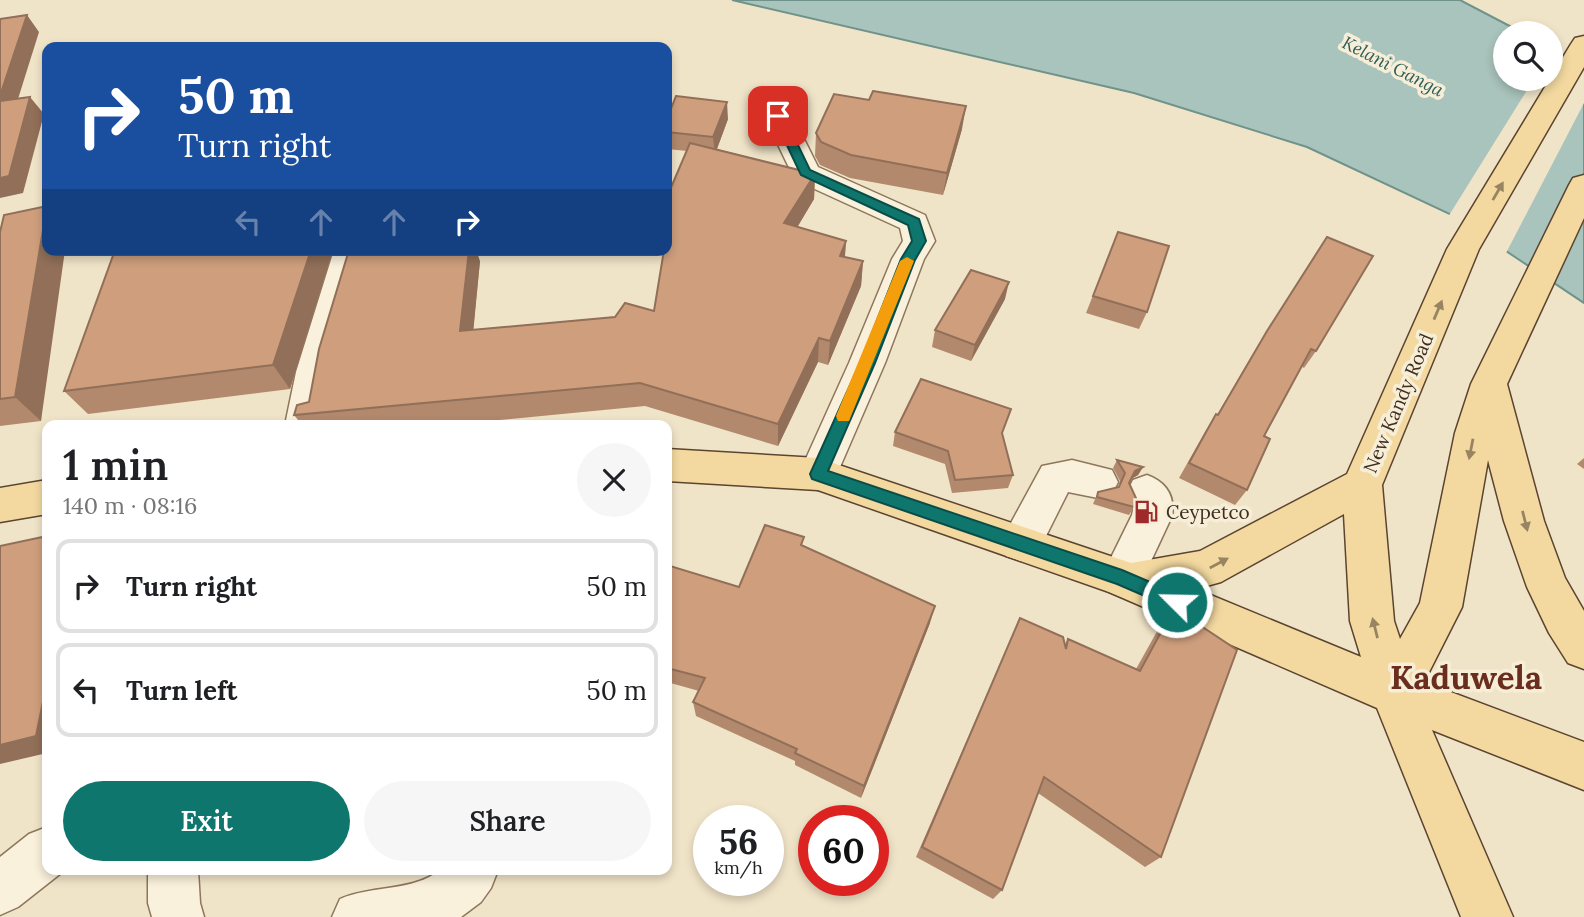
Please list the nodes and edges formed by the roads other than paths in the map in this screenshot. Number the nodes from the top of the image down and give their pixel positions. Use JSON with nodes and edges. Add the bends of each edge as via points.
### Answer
{"nodes":[{"id":1,"x":1584,"y":44,"type":"edge"},
{"id":2,"x":769,"y":97,"type":"dead end"},
{"id":3,"x":1584,"y":184,"type":"edge"},
{"id":4,"x":348,"y":256,"type":"edge"},
{"id":5,"x":1489,"y":384,"type":"junction"},
{"id":6,"x":305,"y":420,"type":"edge"},
{"id":7,"x":672,"y":465,"type":"edge"},
{"id":8,"x":818,"y":474,"type":"junction"},
{"id":9,"x":1098,"y":482,"type":"dead end"},
{"id":10,"x":1363,"y":485,"type":"junction"},
{"id":11,"x":1147,"y":492,"type":"dead end"},
{"id":12,"x":42,"y":499,"type":"edge"},
{"id":13,"x":0,"y":505,"type":"edge"},
{"id":14,"x":1021,"y":542,"type":"junction"},
{"id":15,"x":1125,"y":580,"type":"junction"},
{"id":16,"x":1584,"y":648,"type":"edge"},
{"id":17,"x":1394,"y":693,"type":"junction"},
{"id":18,"x":1584,"y":766,"type":"edge"},
{"id":19,"x":42,"y":856,"type":"edge"},
{"id":20,"x":173,"y":875,"type":"edge"},
{"id":21,"x":470,"y":875,"type":"edge"},
{"id":22,"x":0,"y":889,"type":"edge"},
{"id":23,"x":178,"y":917,"type":"edge"},
{"id":24,"x":358,"y":917,"type":"edge"},
{"id":25,"x":1487,"y":917,"type":"edge"}],
"edges":[{"from":10,"to":1,"type":"main road","name":"New Kandy Road","one_way":true,"via":[[1463,249]]},
{"from":2,"to":8,"type":"street","via":[[806,173],[914,222],[919,241]]},
{"from":3,"to":5,"type":"main road"},
{"from":4,"to":6,"type":"street","via":[[317,360]]},
{"from":5,"to":16,"type":"main road","one_way":true,"via":[[1532,552],[1564,621]]},
{"from":5,"to":17,"type":"main road","one_way":true,"via":[[1474,433],[1441,607]]},
{"from":7,"to":8,"type":"main road"},
{"from":8,"to":14,"type":"main road"},
{"from":9,"to":14,"type":"street","via":[[1056,477]]},
{"from":15,"to":10,"type":"main road","one_way":true,"via":[[1206,569]]},
{"from":17,"to":10,"type":"main road","name":"New Kandy Road","one_way":true,"via":[[1372,621]]},
{"from":11,"to":15,"type":"street","via":[[1154,503],[1153,516]]},
{"from":12,"to":13,"type":"main road"},
{"from":14,"to":15,"type":"main road"},
{"from":15,"to":17,"type":"main road"},
{"from":17,"to":18,"type":"main road"},
{"from":17,"to":25,"type":"main road","name":"New Kandy Road"},
{"from":19,"to":22,"type":"street"},
{"from":20,"to":23,"type":"street"},
{"from":21,"to":24,"type":"street","via":[[431,906]]}]}
